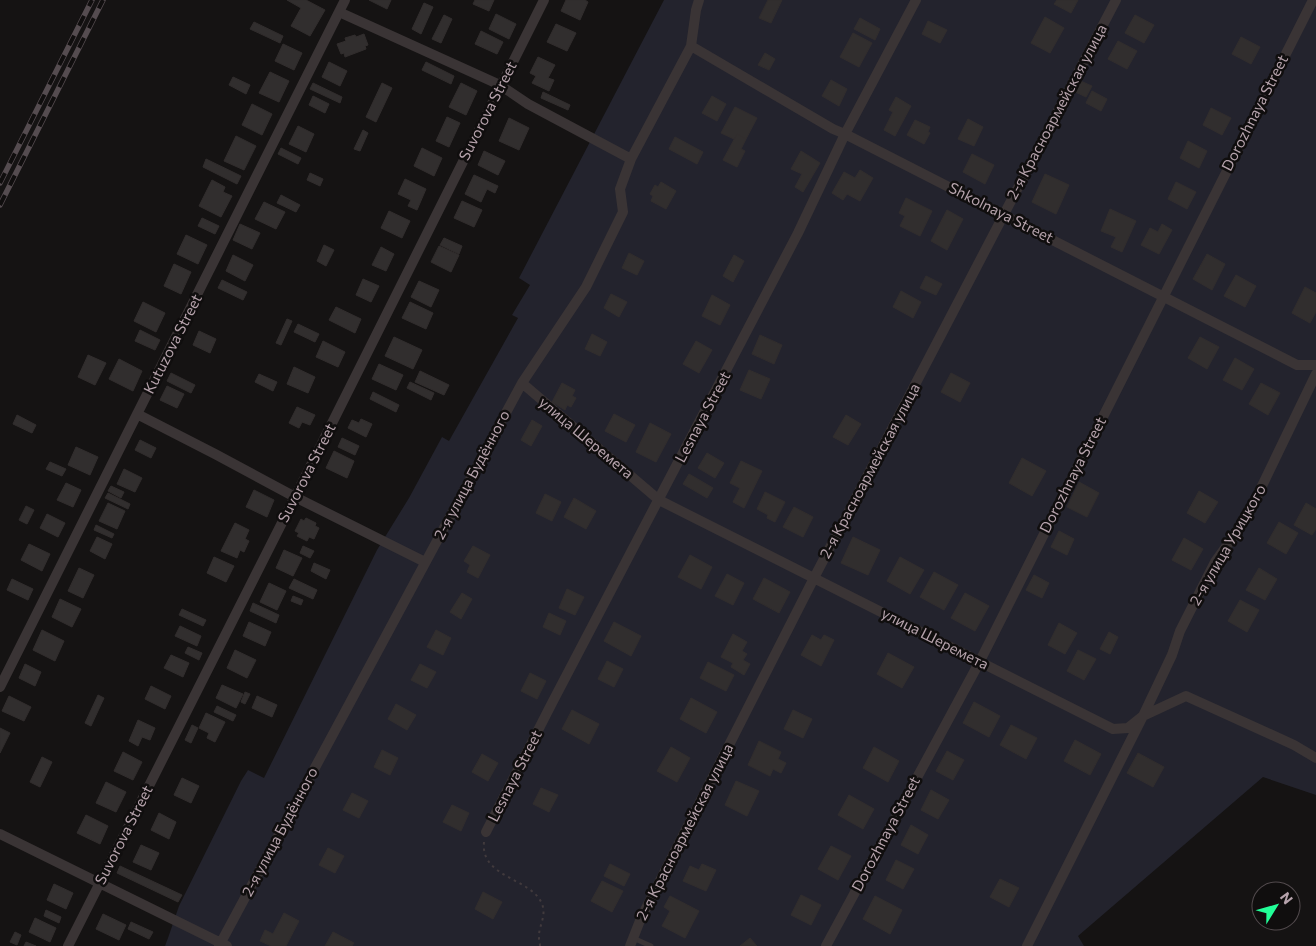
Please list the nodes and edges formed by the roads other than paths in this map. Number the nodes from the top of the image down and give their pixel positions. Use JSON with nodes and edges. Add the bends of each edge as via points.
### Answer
{"nodes":[{"id":1,"x":345,"y":0,"type":"edge"},
{"id":2,"x":544,"y":0,"type":"edge"},
{"id":3,"x":699,"y":0,"type":"edge"},
{"id":4,"x":916,"y":0,"type":"edge"},
{"id":5,"x":1116,"y":0,"type":"edge"},
{"id":6,"x":1313,"y":0,"type":"edge"},
{"id":7,"x":339,"y":12,"type":"junction"},
{"id":8,"x":691,"y":46,"type":"junction"},
{"id":9,"x":500,"y":86,"type":"junction"},
{"id":10,"x":845,"y":134,"type":"junction"},
{"id":11,"x":631,"y":159,"type":"junction"},
{"id":12,"x":1004,"y":214,"type":"junction"},
{"id":13,"x":1163,"y":296,"type":"junction"},
{"id":14,"x":1316,"y":365,"type":"edge"},
{"id":15,"x":1316,"y":374,"type":"edge"},
{"id":16,"x":522,"y":383,"type":"junction"},
{"id":17,"x":138,"y":414,"type":"junction"},
{"id":18,"x":295,"y":497,"type":"junction"},
{"id":19,"x":659,"y":500,"type":"junction"},
{"id":20,"x":425,"y":562,"type":"junction"},
{"id":21,"x":814,"y":578,"type":"junction"},
{"id":22,"x":980,"y":661,"type":"junction"},
{"id":23,"x":0,"y":687,"type":"edge"},
{"id":24,"x":1143,"y":716,"type":"junction"},
{"id":25,"x":1316,"y":758,"type":"edge"},
{"id":26,"x":486,"y":832,"type":"road end"},
{"id":27,"x":0,"y":834,"type":"edge"},
{"id":28,"x":100,"y":882,"type":"junction"},
{"id":29,"x":632,"y":942,"type":"edge"},
{"id":30,"x":222,"y":945,"type":"edge"},
{"id":31,"x":68,"y":946,"type":"edge"},
{"id":32,"x":650,"y":946,"type":"edge"},
{"id":33,"x":826,"y":946,"type":"edge"},
{"id":34,"x":1027,"y":946,"type":"edge"}],
"edges":[{"from":1,"to":7,"type":"street","name":"Kutuzova Street"},
{"from":2,"to":9,"type":"street","name":"Suvorova Street"},
{"from":3,"to":8,"type":"street","name":"2-я улица Будённого"},
{"from":4,"to":10,"type":"street","name":"Lesnaya Street"},
{"from":5,"to":12,"type":"street","name":"2-я Красноармейская улица"},
{"from":6,"to":13,"type":"street","name":"Dorozhnaya Street"},
{"from":7,"to":9,"type":"street"},
{"from":7,"to":17,"type":"street","name":"Kutuzova Street"},
{"from":8,"to":10,"type":"street","name":"Shkolnaya Street"},
{"from":8,"to":11,"type":"street","name":"2-я улица Будённого"},
{"from":9,"to":11,"type":"street"},
{"from":9,"to":18,"type":"street","name":"Suvorova Street"},
{"from":10,"to":12,"type":"street","name":"Shkolnaya Street"},
{"from":10,"to":19,"type":"street","name":"Lesnaya Street","via":[[798,233]]},
{"from":11,"to":16,"type":"street","name":"2-я улица Будённого","via":[[620,189],[623,212],[586,288]]},
{"from":12,"to":13,"type":"street","name":"Shkolnaya Street"},
{"from":12,"to":21,"type":"street","name":"2-я Красноармейская улица"},
{"from":13,"to":14,"type":"street","name":"Shkolnaya Street","via":[[1297,364]]},
{"from":13,"to":22,"type":"street","name":"Dorozhnaya Street"},
{"from":15,"to":24,"type":"street","name":"2-я улица Урицкого","via":[[1246,519],[1215,562],[1180,631]]},
{"from":16,"to":19,"type":"street","name":"улица Шеремета"},
{"from":16,"to":20,"type":"street","name":"2-я улица Будённого"},
{"from":17,"to":18,"type":"street"},
{"from":17,"to":23,"type":"street","name":"Kutuzova Street"},
{"from":18,"to":20,"type":"street"},
{"from":18,"to":28,"type":"street","name":"Suvorova Street"},
{"from":19,"to":21,"type":"street","name":"улица Шеремета"},
{"from":19,"to":26,"type":"street","name":"Lesnaya Street"},
{"from":20,"to":30,"type":"street","name":"2-я улица Будённого"},
{"from":21,"to":22,"type":"street","name":"улица Шеремета"},
{"from":21,"to":29,"type":"street","name":"2-я Красноармейская улица","via":[[641,918]]},
{"from":22,"to":24,"type":"street","name":"улица Шеремета","via":[[1113,729],[1128,728]]},
{"from":22,"to":33,"type":"street","name":"Dorozhnaya Street"},
{"from":24,"to":25,"type":"street","name":"улица Шеремета","via":[[1186,696]]},
{"from":24,"to":34,"type":"street"},
{"from":27,"to":28,"type":"street"},
{"from":28,"to":30,"type":"street"},
{"from":28,"to":31,"type":"street","name":"Suvorova Street"},
{"from":29,"to":32,"type":"lane"}]}
